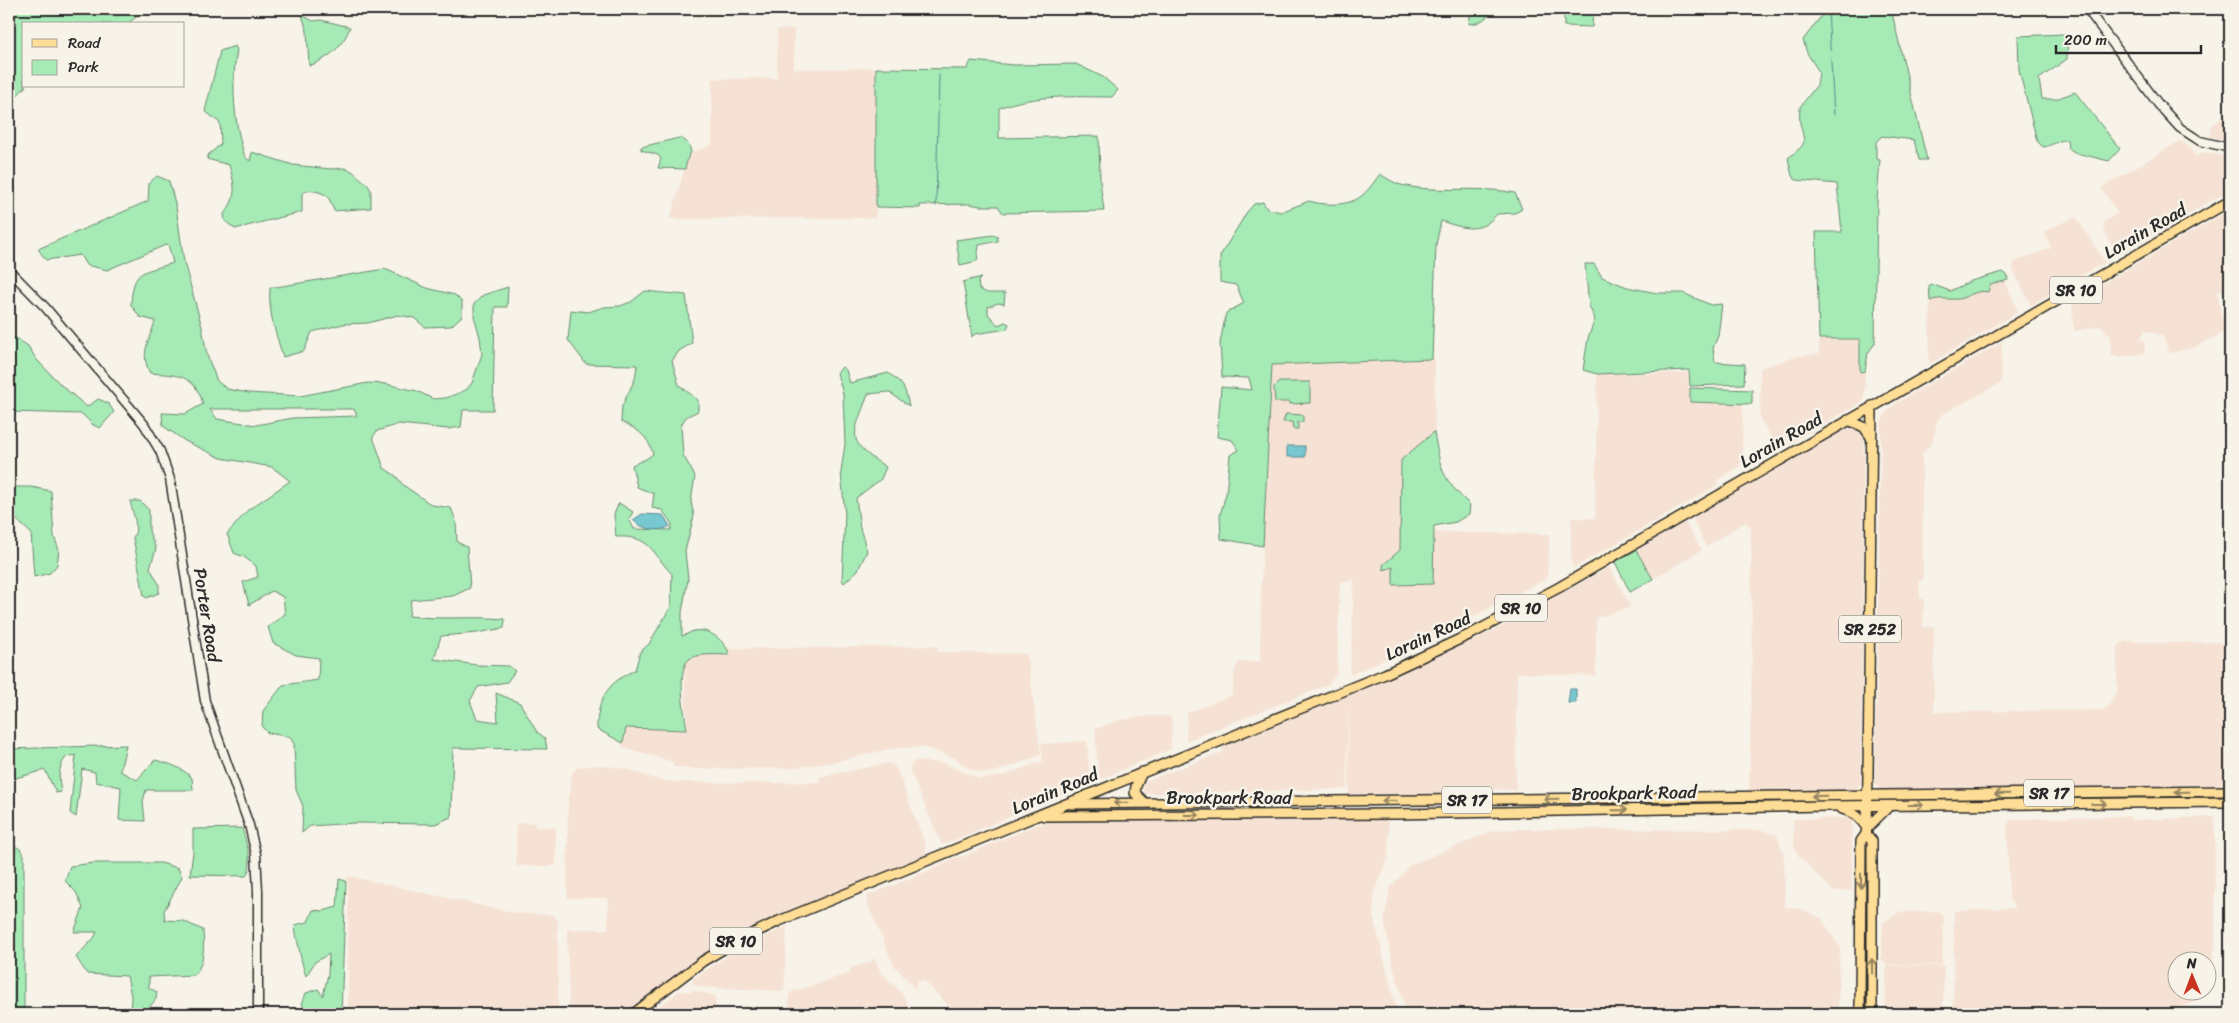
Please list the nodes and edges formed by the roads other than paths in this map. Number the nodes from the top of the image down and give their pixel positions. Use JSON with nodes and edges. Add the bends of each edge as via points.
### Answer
{"nodes":[{"id":1,"x":2087,"y":9,"type":"edge"},
{"id":2,"x":2230,"y":148,"type":"edge"},
{"id":3,"x":2230,"y":201,"type":"edge"},
{"id":4,"x":9,"y":270,"type":"edge"},
{"id":5,"x":1872,"y":406,"type":"junction"},
{"id":6,"x":1848,"y":420,"type":"junction"},
{"id":7,"x":1872,"y":437,"type":"junction"},
{"id":8,"x":1142,"y":772,"type":"junction"},
{"id":9,"x":2230,"y":791,"type":"edge"},
{"id":10,"x":1868,"y":795,"type":"junction"},
{"id":11,"x":2230,"y":802,"type":"edge"},
{"id":12,"x":1145,"y":803,"type":"junction"},
{"id":13,"x":1066,"y":804,"type":"junction"},
{"id":14,"x":1828,"y":806,"type":"junction"},
{"id":15,"x":1867,"y":806,"type":"junction"},
{"id":16,"x":1889,"y":806,"type":"junction"},
{"id":17,"x":1038,"y":816,"type":"junction"},
{"id":18,"x":1867,"y":831,"type":"junction"},
{"id":19,"x":258,"y":1014,"type":"edge"},
{"id":20,"x":633,"y":1014,"type":"edge"},
{"id":21,"x":1860,"y":1014,"type":"edge"},
{"id":22,"x":1872,"y":1014,"type":"edge"}],
"edges":[{"from":1,"to":2,"type":"main road","via":[[2180,128],[2200,141]]},
{"from":3,"to":5,"type":"main road","name":"Lorain Road","number":"SR 10"},
{"from":4,"to":19,"type":"main road","name":"Porter Road","via":[[45,307],[144,424],[160,451],[170,479],[205,700],[256,854]]},
{"from":5,"to":6,"type":"main road","name":"Lorain Road","number":"SR 10"},
{"from":5,"to":7,"type":"main road","number":"SR 252"},
{"from":6,"to":7,"type":"main road","via":[[1864,427]]},
{"from":6,"to":8,"type":"main road","name":"Lorain Road","number":"SR 10","via":[[1594,568],[1473,633],[1385,674]]},
{"from":7,"to":10,"type":"main road","number":"SR 252"},
{"from":8,"to":12,"type":"main road","via":[[1135,793]]},
{"from":8,"to":13,"type":"main road","name":"Lorain Road","number":"SR 10"},
{"from":9,"to":10,"type":"main road","name":"Brookpark Road","number":"SR 17","one_way":true},
{"from":10,"to":12,"type":"main road","name":"Brookpark Road","number":"SR 17","one_way":true},
{"from":10,"to":15,"type":"main road","number":"SR 252"},
{"from":16,"to":11,"type":"main road","name":"Brookpark Road","number":"SR 17","one_way":true},
{"from":12,"to":13,"type":"main road","name":"Brookpark Road","number":"SR 17","one_way":true},
{"from":13,"to":17,"type":"main road","name":"Lorain Road","number":"SR 10"},
{"from":14,"to":15,"type":"main road","name":"Brookpark Road","number":"SR 17"},
{"from":17,"to":14,"type":"main road","name":"Brookpark Road","number":"SR 17","one_way":true,"via":[[1396,814]]},
{"from":14,"to":18,"type":"main road","via":[[1850,811]]},
{"from":15,"to":16,"type":"main road","name":"Brookpark Road","number":"SR 17"},
{"from":15,"to":18,"type":"main road","number":"SR 252"},
{"from":16,"to":18,"type":"main road"},
{"from":17,"to":20,"type":"main road","name":"Lorain Road","number":"SR 10","via":[[778,921],[735,942]]},
{"from":18,"to":21,"type":"main road","number":"SR 252","one_way":true,"via":[[1861,841]]},
{"from":22,"to":18,"type":"main road","number":"SR 252","one_way":true,"via":[[1872,841]]}]}
